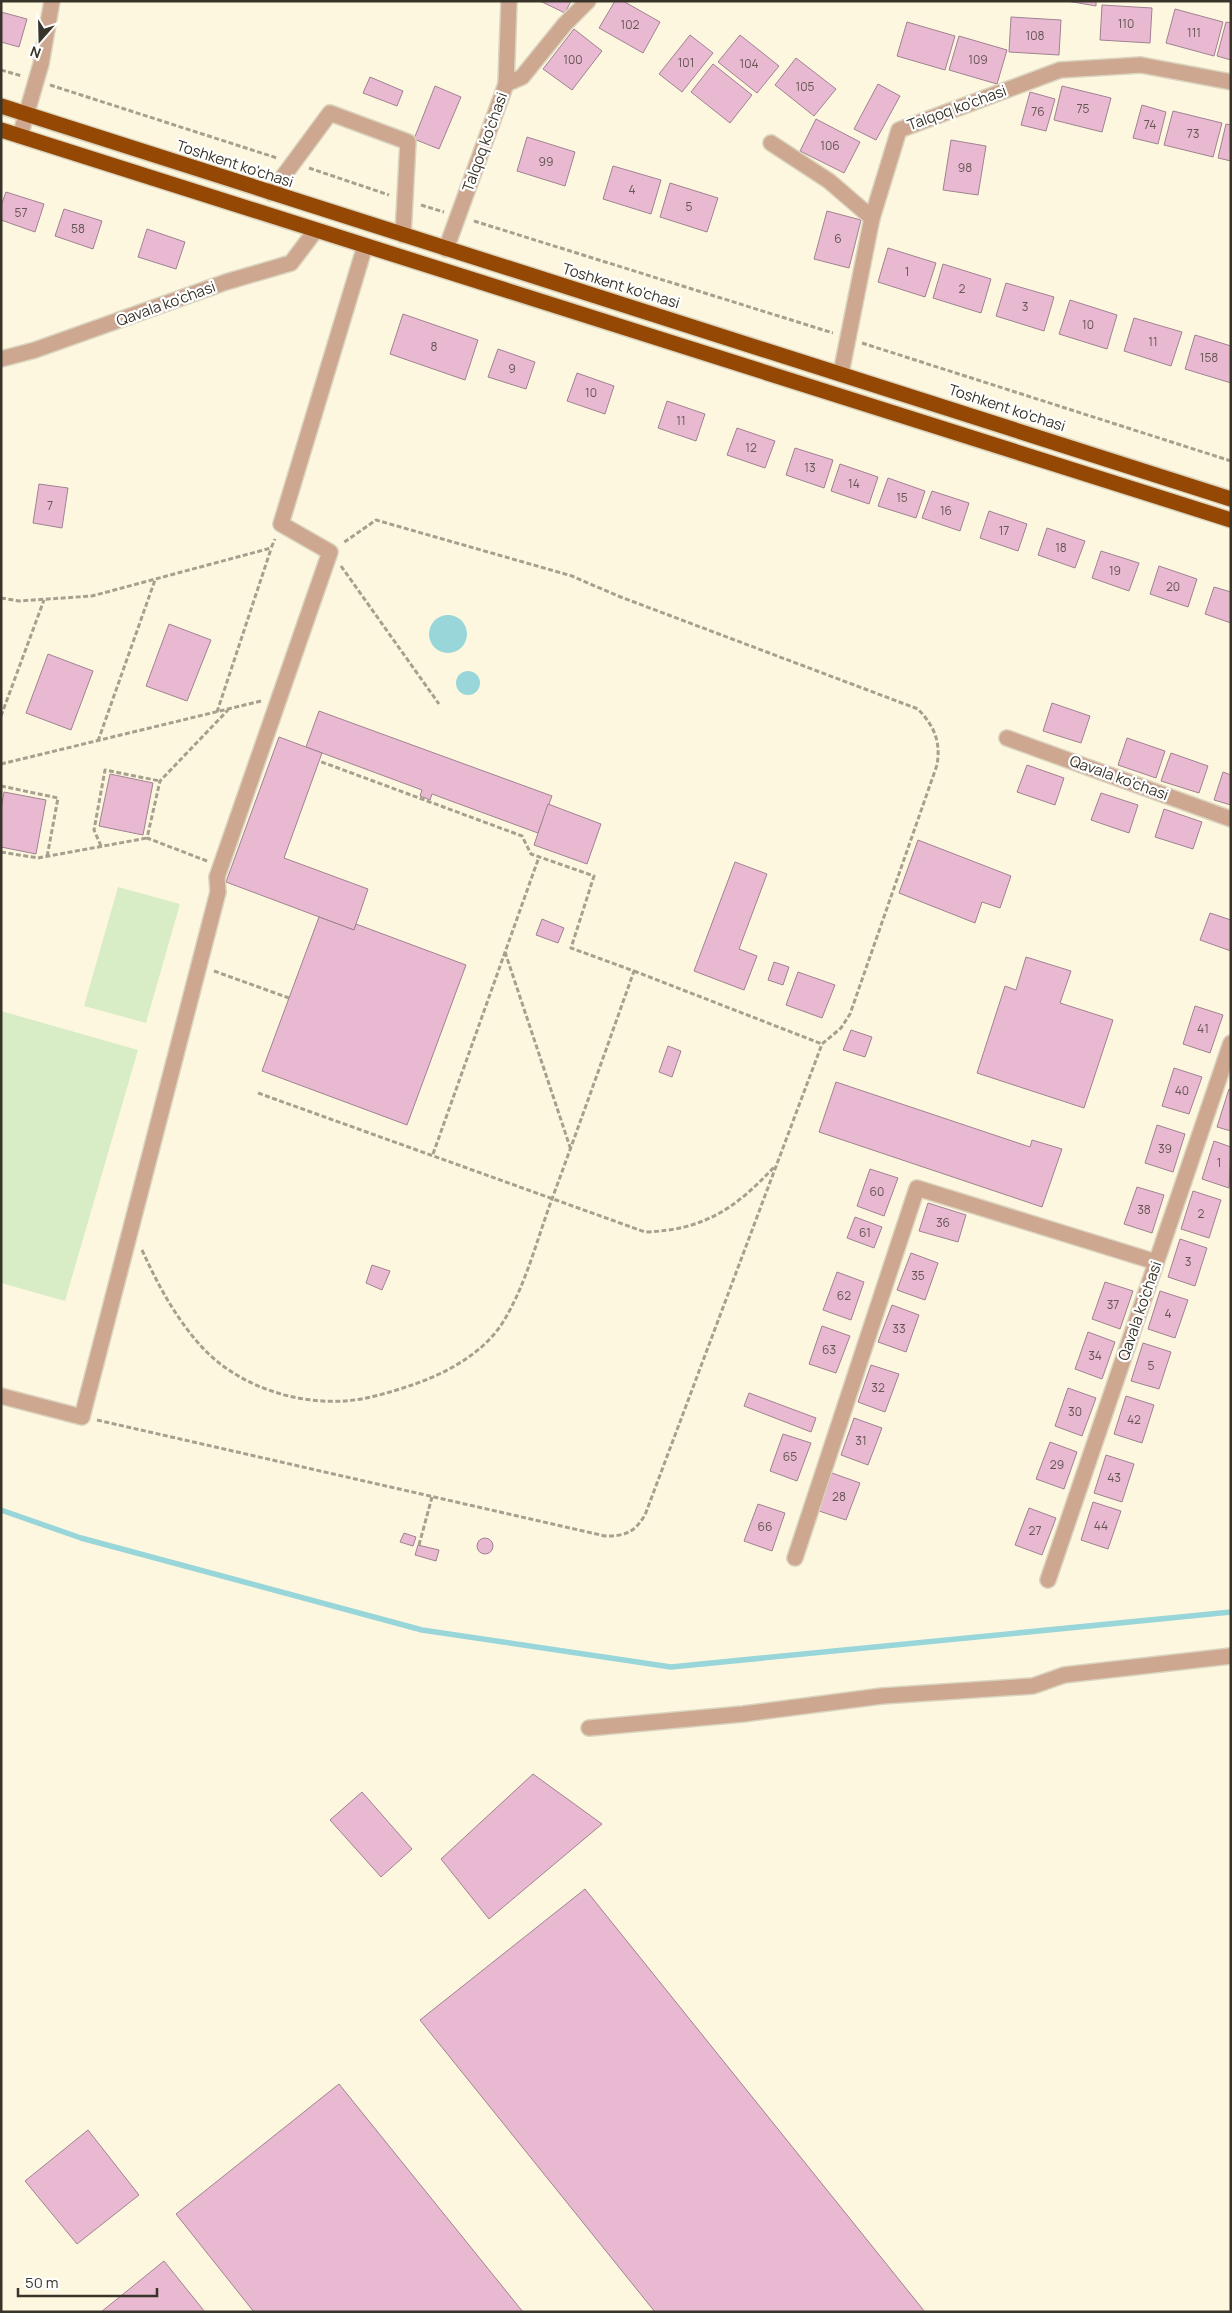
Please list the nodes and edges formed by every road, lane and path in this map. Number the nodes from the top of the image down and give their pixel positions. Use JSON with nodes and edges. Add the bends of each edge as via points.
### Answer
{"nodes":[{"id":1,"x":52,"y":1,"type":"edge"},
{"id":2,"x":509,"y":1,"type":"edge"},
{"id":3,"x":588,"y":1,"type":"edge"},
{"id":4,"x":1,"y":70,"type":"edge"},
{"id":5,"x":36,"y":80,"type":"junction"},
{"id":6,"x":1231,"y":82,"type":"edge"},
{"id":7,"x":506,"y":84,"type":"junction"},
{"id":8,"x":1,"y":106,"type":"edge"},
{"id":9,"x":28,"y":115,"type":"junction"},
{"id":10,"x":1,"y":130,"type":"edge"},
{"id":11,"x":20,"y":136,"type":"junction"},
{"id":12,"x":771,"y":143,"type":"dead end"},
{"id":13,"x":294,"y":163,"type":"junction"},
{"id":14,"x":271,"y":194,"type":"junction"},
{"id":15,"x":405,"y":200,"type":"junction"},
{"id":16,"x":458,"y":216,"type":"junction"},
{"id":17,"x":872,"y":218,"type":"junction"},
{"id":18,"x":316,"y":230,"type":"junction"},
{"id":19,"x":404,"y":236,"type":"junction"},
{"id":20,"x":365,"y":246,"type":"junction"},
{"id":21,"x":446,"y":249,"type":"junction"},
{"id":22,"x":848,"y":338,"type":"junction"},
{"id":23,"x":1,"y":359,"type":"edge"},
{"id":24,"x":841,"y":373,"type":"junction"},
{"id":25,"x":1231,"y":461,"type":"edge"},
{"id":26,"x":1231,"y":499,"type":"edge"},
{"id":27,"x":1231,"y":520,"type":"edge"},
{"id":28,"x":281,"y":524,"type":"junction"},
{"id":29,"x":271,"y":548,"type":"junction"},
{"id":30,"x":330,"y":552,"type":"junction"},
{"id":31,"x":156,"y":579,"type":"junction"},
{"id":32,"x":1,"y":598,"type":"edge"},
{"id":33,"x":44,"y":599,"type":"junction"},
{"id":34,"x":279,"y":697,"type":"junction"},
{"id":35,"x":439,"y":704,"type":"dead end"},
{"id":36,"x":228,"y":709,"type":"junction"},
{"id":37,"x":217,"y":712,"type":"junction"},
{"id":38,"x":1,"y":716,"type":"edge"},
{"id":39,"x":1007,"y":738,"type":"dead end"},
{"id":40,"x":98,"y":742,"type":"junction"},
{"id":41,"x":319,"y":761,"type":"dead end"},
{"id":42,"x":1,"y":764,"type":"edge"},
{"id":43,"x":160,"y":780,"type":"junction"},
{"id":44,"x":1,"y":786,"type":"edge"},
{"id":45,"x":1231,"y":819,"type":"edge"},
{"id":46,"x":147,"y":838,"type":"junction"},
{"id":47,"x":101,"y":846,"type":"junction"},
{"id":48,"x":1,"y":852,"type":"edge"},
{"id":49,"x":47,"y":856,"type":"junction"},
{"id":50,"x":539,"y":857,"type":"junction"},
{"id":51,"x":220,"y":866,"type":"junction"},
{"id":52,"x":505,"y":952,"type":"junction"},
{"id":53,"x":199,"y":966,"type":"junction"},
{"id":54,"x":634,"y":971,"type":"junction"},
{"id":55,"x":289,"y":998,"type":"dead end"},
{"id":56,"x":1231,"y":1042,"type":"edge"},
{"id":57,"x":822,"y":1044,"type":"junction"},
{"id":58,"x":258,"y":1093,"type":"dead end"},
{"id":59,"x":571,"y":1151,"type":"junction"},
{"id":60,"x":433,"y":1154,"type":"junction"},
{"id":61,"x":778,"y":1163,"type":"junction"},
{"id":62,"x":552,"y":1199,"type":"junction"},
{"id":63,"x":131,"y":1227,"type":"junction"},
{"id":64,"x":1156,"y":1262,"type":"junction"},
{"id":65,"x":1,"y":1396,"type":"edge"},
{"id":66,"x":82,"y":1417,"type":"junction"},
{"id":67,"x":432,"y":1496,"type":"junction"},
{"id":68,"x":419,"y":1545,"type":"dead end"},
{"id":69,"x":795,"y":1558,"type":"dead end"},
{"id":70,"x":1048,"y":1580,"type":"dead end"},
{"id":71,"x":1231,"y":1656,"type":"edge"},
{"id":72,"x":589,"y":1728,"type":"dead end"}],
"edges":[{"from":1,"to":5,"type":"street"},
{"from":2,"to":7,"type":"street","name":"Talqoq ko'chasi"},
{"from":3,"to":7,"type":"street","via":[[522,77]]},
{"from":4,"to":5,"type":"path"},
{"from":5,"to":9,"type":"street"},
{"from":5,"to":13,"type":"path"},
{"from":6,"to":17,"type":"street","name":"Talqoq ko'chasi","via":[[1140,65],[1060,70],[908,126],[899,130]]},
{"from":7,"to":16,"type":"street","name":"Talqoq ko'chasi"},
{"from":8,"to":9,"type":"highway","name":"Toshkent ko'chasi"},
{"from":9,"to":11,"type":"street"},
{"from":9,"to":14,"type":"highway","name":"Toshkent ko'chasi"},
{"from":10,"to":11,"type":"highway"},
{"from":11,"to":18,"type":"highway"},
{"from":12,"to":17,"type":"street","via":[[830,181]]},
{"from":13,"to":14,"type":"street"},
{"from":13,"to":15,"type":"path"},
{"from":13,"to":15,"type":"street","via":[[330,113],[408,142]]},
{"from":14,"to":19,"type":"highway","name":"Toshkent ko'chasi"},
{"from":15,"to":16,"type":"path"},
{"from":15,"to":19,"type":"street"},
{"from":16,"to":21,"type":"street","name":"Talqoq ko'chasi"},
{"from":16,"to":22,"type":"path"},
{"from":17,"to":22,"type":"street","name":"Talqoq ko'chasi"},
{"from":18,"to":20,"type":"highway"},
{"from":18,"to":23,"type":"street","name":"Qavala ko'chasi","via":[[291,263]]},
{"from":19,"to":21,"type":"highway","name":"Toshkent ko'chasi"},
{"from":20,"to":27,"type":"highway"},
{"from":20,"to":28,"type":"street"},
{"from":21,"to":24,"type":"highway","name":"Toshkent ko'chasi"},
{"from":22,"to":24,"type":"street","name":"Talqoq ko'chasi"},
{"from":22,"to":25,"type":"path"},
{"from":24,"to":26,"type":"highway","name":"Toshkent ko'chasi"},
{"from":28,"to":29,"type":"path"},
{"from":28,"to":30,"type":"street"},
{"from":29,"to":31,"type":"path"},
{"from":29,"to":37,"type":"path"},
{"from":30,"to":34,"type":"street"},
{"from":30,"to":35,"type":"path"},
{"from":30,"to":57,"type":"path","via":[[376,520],[572,576],[918,709],[930,722],[937,737],[940,750],[937,765],[850,1014],[841,1028]]},
{"from":31,"to":33,"type":"path","via":[[92,596]]},
{"from":31,"to":40,"type":"path"},
{"from":32,"to":33,"type":"path","via":[[19,601]]},
{"from":33,"to":38,"type":"path"},
{"from":34,"to":36,"type":"path"},
{"from":34,"to":51,"type":"street"},
{"from":36,"to":37,"type":"path"},
{"from":36,"to":43,"type":"path"},
{"from":37,"to":40,"type":"path"},
{"from":39,"to":45,"type":"street","name":"Qavala ko'chasi"},
{"from":40,"to":42,"type":"path"},
{"from":41,"to":50,"type":"path","via":[[522,836],[531,854]]},
{"from":43,"to":46,"type":"path"},
{"from":43,"to":47,"type":"path","via":[[105,770],[94,830]]},
{"from":44,"to":49,"type":"path","via":[[58,798]]},
{"from":46,"to":47,"type":"path"},
{"from":46,"to":51,"type":"path"},
{"from":47,"to":49,"type":"path"},
{"from":48,"to":49,"type":"path","via":[[38,858]]},
{"from":50,"to":52,"type":"path"},
{"from":50,"to":54,"type":"path","via":[[594,876],[571,948]]},
{"from":51,"to":53,"type":"street","via":[[218,892]]},
{"from":52,"to":59,"type":"path"},
{"from":52,"to":60,"type":"path"},
{"from":53,"to":55,"type":"path"},
{"from":53,"to":63,"type":"street"},
{"from":54,"to":57,"type":"path"},
{"from":54,"to":59,"type":"path"},
{"from":56,"to":64,"type":"street","name":"Qavala ko'chasi"},
{"from":57,"to":61,"type":"path"},
{"from":58,"to":60,"type":"path"},
{"from":59,"to":62,"type":"path"},
{"from":60,"to":62,"type":"path"},
{"from":61,"to":62,"type":"path","via":[[725,1212],[698,1224],[669,1231],[645,1232]]},
{"from":61,"to":67,"type":"path","via":[[645,1516],[637,1528],[622,1536],[605,1536]]},
{"from":62,"to":63,"type":"path","via":[[512,1306],[503,1324],[481,1348],[426,1380],[399,1390],[344,1402],[308,1399],[267,1390],[228,1370],[201,1347],[180,1320],[161,1290]]},
{"from":63,"to":66,"type":"street"},
{"from":64,"to":69,"type":"street","via":[[917,1188]]},
{"from":64,"to":70,"type":"street","name":"Qavala ko'chasi"},
{"from":65,"to":66,"type":"street"},
{"from":66,"to":67,"type":"path"},
{"from":67,"to":68,"type":"path"},
{"from":71,"to":72,"type":"street","via":[[1064,1675],[1033,1686],[882,1696],[743,1714]]}]}
